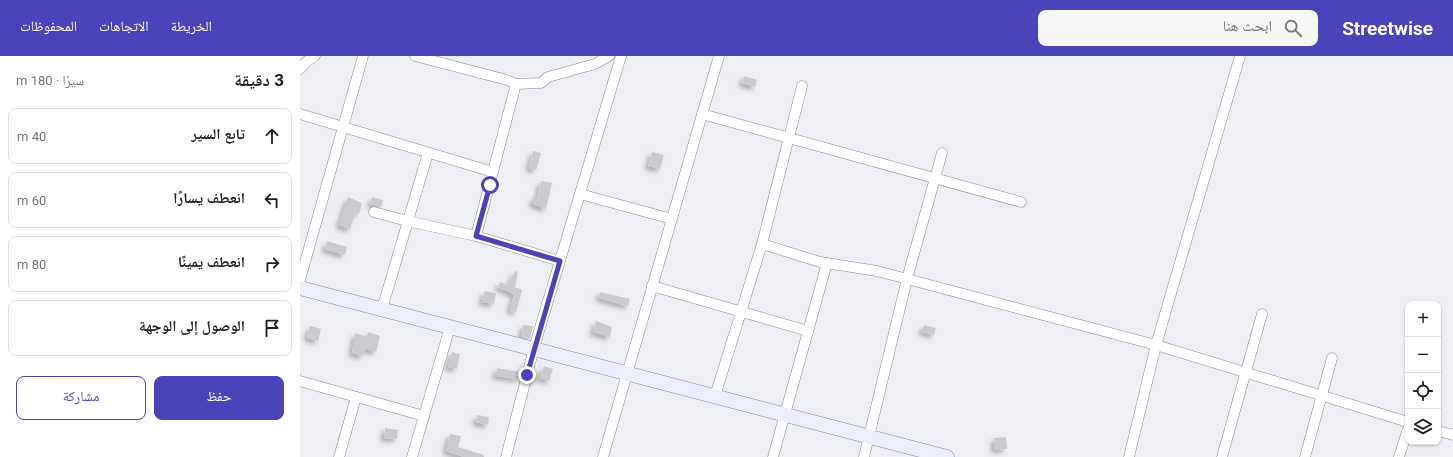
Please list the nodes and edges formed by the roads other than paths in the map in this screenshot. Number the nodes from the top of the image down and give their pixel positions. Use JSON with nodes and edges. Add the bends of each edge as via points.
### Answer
{"nodes":[{"id":1,"x":315,"y":56,"type":"edge"},
{"id":2,"x":363,"y":56,"type":"edge"},
{"id":3,"x":416,"y":56,"type":"edge"},
{"id":4,"x":609,"y":56,"type":"edge"},
{"id":5,"x":621,"y":56,"type":"edge"},
{"id":6,"x":719,"y":56,"type":"edge"},
{"id":7,"x":1240,"y":56,"type":"edge"},
{"id":8,"x":300,"y":69,"type":"edge"},
{"id":9,"x":516,"y":84,"type":"junction"},
{"id":10,"x":802,"y":86,"type":"dead end"},
{"id":11,"x":300,"y":114,"type":"edge"},
{"id":12,"x":702,"y":114,"type":"junction"},
{"id":13,"x":343,"y":127,"type":"junction"},
{"id":14,"x":788,"y":139,"type":"junction"},
{"id":15,"x":428,"y":153,"type":"junction"},
{"id":16,"x":942,"y":153,"type":"dead end"},
{"id":17,"x":493,"y":172,"type":"junction"},
{"id":18,"x":935,"y":178,"type":"junction"},
{"id":19,"x":580,"y":194,"type":"junction"},
{"id":20,"x":1022,"y":202,"type":"dead end"},
{"id":21,"x":374,"y":212,"type":"dead end"},
{"id":22,"x":672,"y":219,"type":"junction"},
{"id":23,"x":407,"y":221,"type":"junction"},
{"id":24,"x":476,"y":236,"type":"junction"},
{"id":25,"x":762,"y":244,"type":"junction"},
{"id":26,"x":560,"y":261,"type":"junction"},
{"id":27,"x":827,"y":263,"type":"junction"},
{"id":28,"x":907,"y":279,"type":"junction"},
{"id":29,"x":300,"y":280,"type":"edge"},
{"id":30,"x":652,"y":286,"type":"junction"},
{"id":31,"x":300,"y":288,"type":"edge"},
{"id":32,"x":382,"y":309,"type":"junction"},
{"id":33,"x":741,"y":312,"type":"junction"},
{"id":34,"x":1262,"y":314,"type":"dead end"},
{"id":35,"x":450,"y":326,"type":"junction"},
{"id":36,"x":808,"y":331,"type":"junction"},
{"id":37,"x":1156,"y":345,"type":"junction"},
{"id":38,"x":534,"y":348,"type":"junction"},
{"id":39,"x":1332,"y":358,"type":"dead end"},
{"id":40,"x":1245,"y":372,"type":"junction"},
{"id":41,"x":627,"y":373,"type":"junction"},
{"id":42,"x":300,"y":381,"type":"edge"},
{"id":43,"x":1322,"y":395,"type":"junction"},
{"id":44,"x":715,"y":396,"type":"junction"},
{"id":45,"x":356,"y":397,"type":"junction"},
{"id":46,"x":785,"y":414,"type":"junction"},
{"id":47,"x":424,"y":416,"type":"junction"},
{"id":48,"x":1405,"y":421,"type":"edge"},
{"id":49,"x":1441,"y":432,"type":"edge"},
{"id":50,"x":1453,"y":435,"type":"edge"},
{"id":51,"x":869,"y":437,"type":"junction"},
{"id":52,"x":1405,"y":438,"type":"edge"},
{"id":53,"x":925,"y":454,"type":"edge"},
{"id":54,"x":340,"y":457,"type":"edge"},
{"id":55,"x":412,"y":457,"type":"edge"},
{"id":56,"x":506,"y":457,"type":"edge"},
{"id":57,"x":603,"y":457,"type":"edge"},
{"id":58,"x":773,"y":457,"type":"edge"},
{"id":59,"x":864,"y":457,"type":"edge"},
{"id":60,"x":947,"y":457,"type":"edge"},
{"id":61,"x":1129,"y":457,"type":"edge"},
{"id":62,"x":1222,"y":457,"type":"edge"},
{"id":63,"x":1305,"y":457,"type":"edge"},
{"id":64,"x":1399,"y":457,"type":"edge"}],
"edges":[{"from":1,"to":8,"type":"street"},
{"from":2,"to":13,"type":"street"},
{"from":3,"to":9,"type":"street"},
{"from":4,"to":9,"type":"street","via":[[595,64],[548,77],[541,83]]},
{"from":5,"to":19,"type":"street"},
{"from":6,"to":12,"type":"street"},
{"from":7,"to":37,"type":"street"},
{"from":9,"to":17,"type":"street"},
{"from":10,"to":14,"type":"street"},
{"from":11,"to":13,"type":"street"},
{"from":12,"to":14,"type":"street"},
{"from":12,"to":22,"type":"street"},
{"from":13,"to":15,"type":"street"},
{"from":13,"to":29,"type":"street"},
{"from":14,"to":18,"type":"street"},
{"from":14,"to":25,"type":"street"},
{"from":15,"to":17,"type":"street"},
{"from":15,"to":23,"type":"street"},
{"from":16,"to":18,"type":"street"},
{"from":17,"to":24,"type":"street"},
{"from":18,"to":20,"type":"street"},
{"from":18,"to":28,"type":"street"},
{"from":19,"to":22,"type":"street"},
{"from":19,"to":26,"type":"street"},
{"from":21,"to":23,"type":"street"},
{"from":22,"to":30,"type":"street"},
{"from":23,"to":24,"type":"street"},
{"from":23,"to":32,"type":"street"},
{"from":24,"to":26,"type":"street"},
{"from":25,"to":27,"type":"street"},
{"from":25,"to":33,"type":"street"},
{"from":26,"to":38,"type":"street"},
{"from":27,"to":28,"type":"street"},
{"from":27,"to":36,"type":"street"},
{"from":28,"to":37,"type":"street"},
{"from":28,"to":51,"type":"street"},
{"from":30,"to":33,"type":"street"},
{"from":30,"to":41,"type":"street"},
{"from":31,"to":32,"type":"main road"},
{"from":32,"to":35,"type":"main road"},
{"from":33,"to":36,"type":"street"},
{"from":33,"to":44,"type":"street"},
{"from":34,"to":40,"type":"street"},
{"from":35,"to":38,"type":"main road"},
{"from":35,"to":47,"type":"street"},
{"from":36,"to":46,"type":"street"},
{"from":37,"to":40,"type":"street"},
{"from":37,"to":61,"type":"street"},
{"from":38,"to":41,"type":"main road"},
{"from":38,"to":56,"type":"street"},
{"from":39,"to":43,"type":"street"},
{"from":40,"to":43,"type":"street"},
{"from":40,"to":62,"type":"street"},
{"from":41,"to":44,"type":"main road"},
{"from":41,"to":57,"type":"street"},
{"from":42,"to":45,"type":"street"},
{"from":43,"to":48,"type":"street"},
{"from":43,"to":63,"type":"street"},
{"from":44,"to":46,"type":"main road"},
{"from":45,"to":47,"type":"street"},
{"from":45,"to":54,"type":"street"},
{"from":46,"to":51,"type":"main road"},
{"from":46,"to":58,"type":"street"},
{"from":47,"to":55,"type":"street"},
{"from":49,"to":50,"type":"street"},
{"from":51,"to":53,"type":"main road"},
{"from":51,"to":59,"type":"street"},
{"from":52,"to":64,"type":"street"},
{"from":53,"to":60,"type":"main road"}]}
